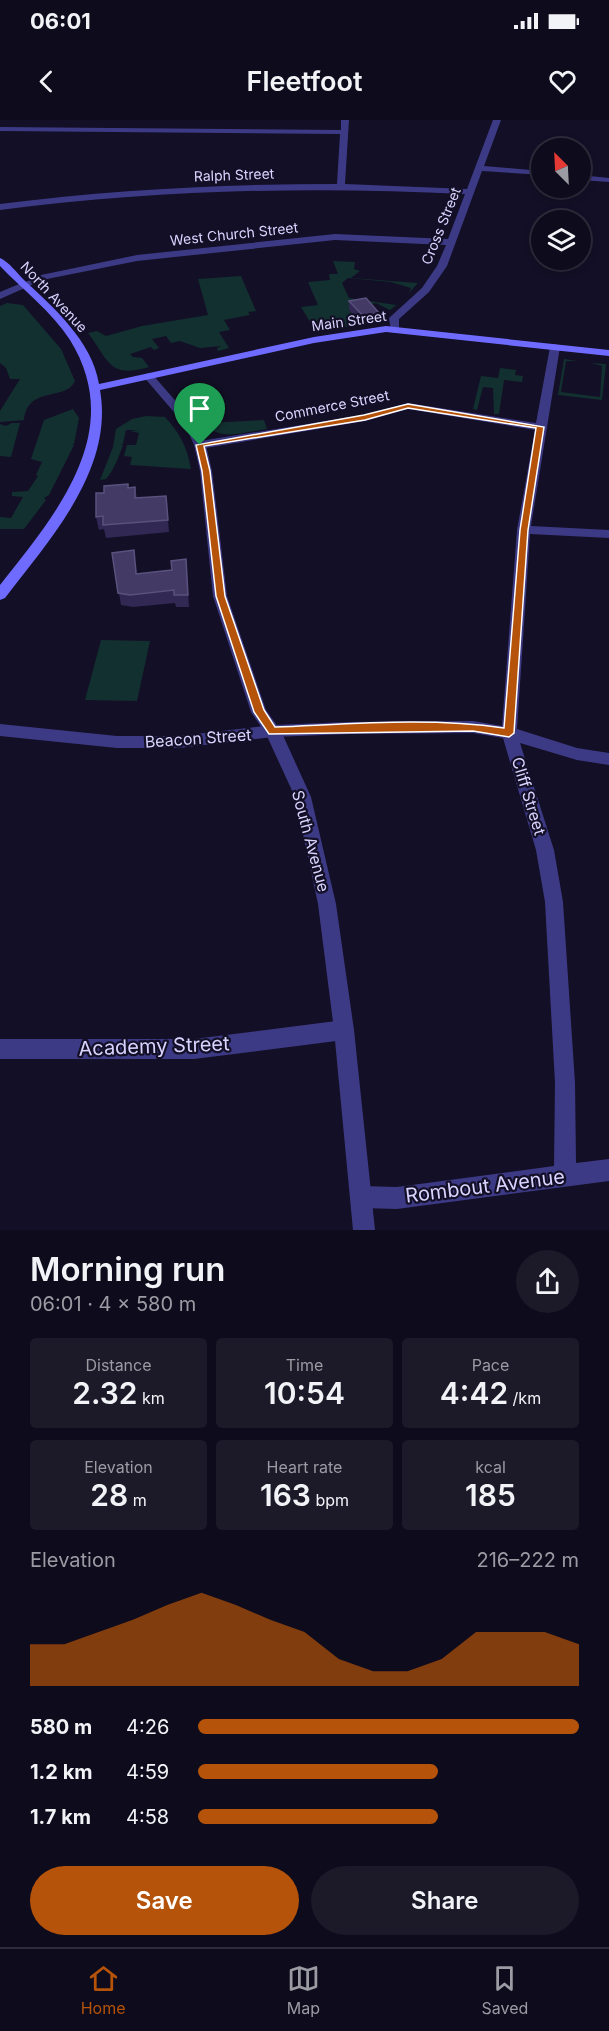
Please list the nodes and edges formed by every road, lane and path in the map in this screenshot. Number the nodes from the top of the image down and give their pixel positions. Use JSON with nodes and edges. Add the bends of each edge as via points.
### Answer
{"nodes":[{"id":1,"x":345,"y":120,"type":"edge"},
{"id":2,"x":497,"y":120,"type":"edge"},
{"id":3,"x":0,"y":129,"type":"edge"},
{"id":4,"x":344,"y":132,"type":"junction"},
{"id":5,"x":478,"y":168,"type":"junction"},
{"id":6,"x":531,"y":173,"type":"edge"},
{"id":7,"x":591,"y":178,"type":"edge"},
{"id":8,"x":609,"y":180,"type":"edge"},
{"id":9,"x":341,"y":186,"type":"junction"},
{"id":10,"x":469,"y":192,"type":"junction"},
{"id":11,"x":0,"y":207,"type":"edge"},
{"id":12,"x":450,"y":242,"type":"junction"},
{"id":13,"x":0,"y":261,"type":"edge"},
{"id":14,"x":24,"y":285,"type":"junction"},
{"id":15,"x":0,"y":296,"type":"edge"},
{"id":16,"x":395,"y":329,"type":"junction"},
{"id":17,"x":555,"y":347,"type":"junction"},
{"id":18,"x":609,"y":353,"type":"edge"},
{"id":19,"x":148,"y":376,"type":"junction"},
{"id":20,"x":96,"y":388,"type":"junction"},
{"id":21,"x":540,"y":427,"type":"junction"},
{"id":22,"x":200,"y":445,"type":"junction"},
{"id":23,"x":524,"y":530,"type":"junction"},
{"id":24,"x":609,"y":534,"type":"edge"},
{"id":25,"x":0,"y":595,"type":"edge"},
{"id":26,"x":0,"y":730,"type":"edge"},
{"id":27,"x":273,"y":732,"type":"junction"},
{"id":28,"x":509,"y":733,"type":"junction"},
{"id":29,"x":609,"y":759,"type":"edge"},
{"id":30,"x":344,"y":1030,"type":"junction"},
{"id":31,"x":0,"y":1049,"type":"edge"},
{"id":32,"x":609,"y":1170,"type":"edge"},
{"id":33,"x":565,"y":1175,"type":"junction"},
{"id":34,"x":361,"y":1197,"type":"junction"},
{"id":35,"x":364,"y":1230,"type":"edge"}],
"edges":[{"from":1,"to":4,"type":"street"},
{"from":2,"to":5,"type":"street","name":"Cross Street"},
{"from":3,"to":4,"type":"street"},
{"from":4,"to":9,"type":"street"},
{"from":5,"to":6,"type":"street"},
{"from":5,"to":10,"type":"street","name":"Cross Street"},
{"from":7,"to":8,"type":"street"},
{"from":9,"to":10,"type":"street","name":"Ralph Street"},
{"from":9,"to":11,"type":"street","name":"Ralph Street","via":[[127,193]]},
{"from":10,"to":12,"type":"street","name":"Cross Street"},
{"from":12,"to":14,"type":"street","name":"West Church Street","via":[[335,237],[137,258]]},
{"from":12,"to":16,"type":"street","name":"Cross Street","via":[[442,266],[426,290],[394,318]]},
{"from":13,"to":14,"type":"main road","name":"North Avenue"},
{"from":14,"to":15,"type":"street","name":"West Church Street"},
{"from":14,"to":20,"type":"main road","name":"North Avenue","via":[[75,339]]},
{"from":16,"to":17,"type":"main road","name":"Main Street"},
{"from":16,"to":19,"type":"main road","name":"Main Street","via":[[314,340]]},
{"from":17,"to":18,"type":"main road","name":"Main Street"},
{"from":17,"to":21,"type":"street","name":"Cliff Street"},
{"from":19,"to":20,"type":"main road","name":"Main Street"},
{"from":19,"to":22,"type":"street","name":"South Avenue","via":[[190,424]]},
{"from":20,"to":25,"type":"main road","via":[[94,449],[82,479]]},
{"from":21,"to":22,"type":"street","name":"Commerce Street","via":[[408,406],[365,418]]},
{"from":21,"to":23,"type":"street","name":"Cliff Street"},
{"from":22,"to":27,"type":"street","name":"South Avenue","via":[[220,596],[259,712]]},
{"from":23,"to":24,"type":"street"},
{"from":23,"to":28,"type":"street","name":"Cliff Street"},
{"from":26,"to":27,"type":"street","name":"Beacon Street","via":[[117,742],[178,742]]},
{"from":27,"to":28,"type":"street","name":"Beacon Street","via":[[473,728]]},
{"from":27,"to":30,"type":"street","name":"South Avenue","via":[[303,797],[327,904]]},
{"from":28,"to":29,"type":"street","name":"Beacon Street","via":[[577,754]]},
{"from":28,"to":33,"type":"street","name":"Cliff Street","via":[[545,850],[554,902],[565,1083]]},
{"from":30,"to":31,"type":"street","name":"Academy Street","via":[[194,1049]]},
{"from":30,"to":34,"type":"street","name":"South Avenue"},
{"from":32,"to":33,"type":"street","name":"Rombout Avenue"},
{"from":33,"to":34,"type":"street","name":"Rombout Avenue","via":[[397,1198]]},
{"from":34,"to":35,"type":"street","name":"South Avenue"}]}
